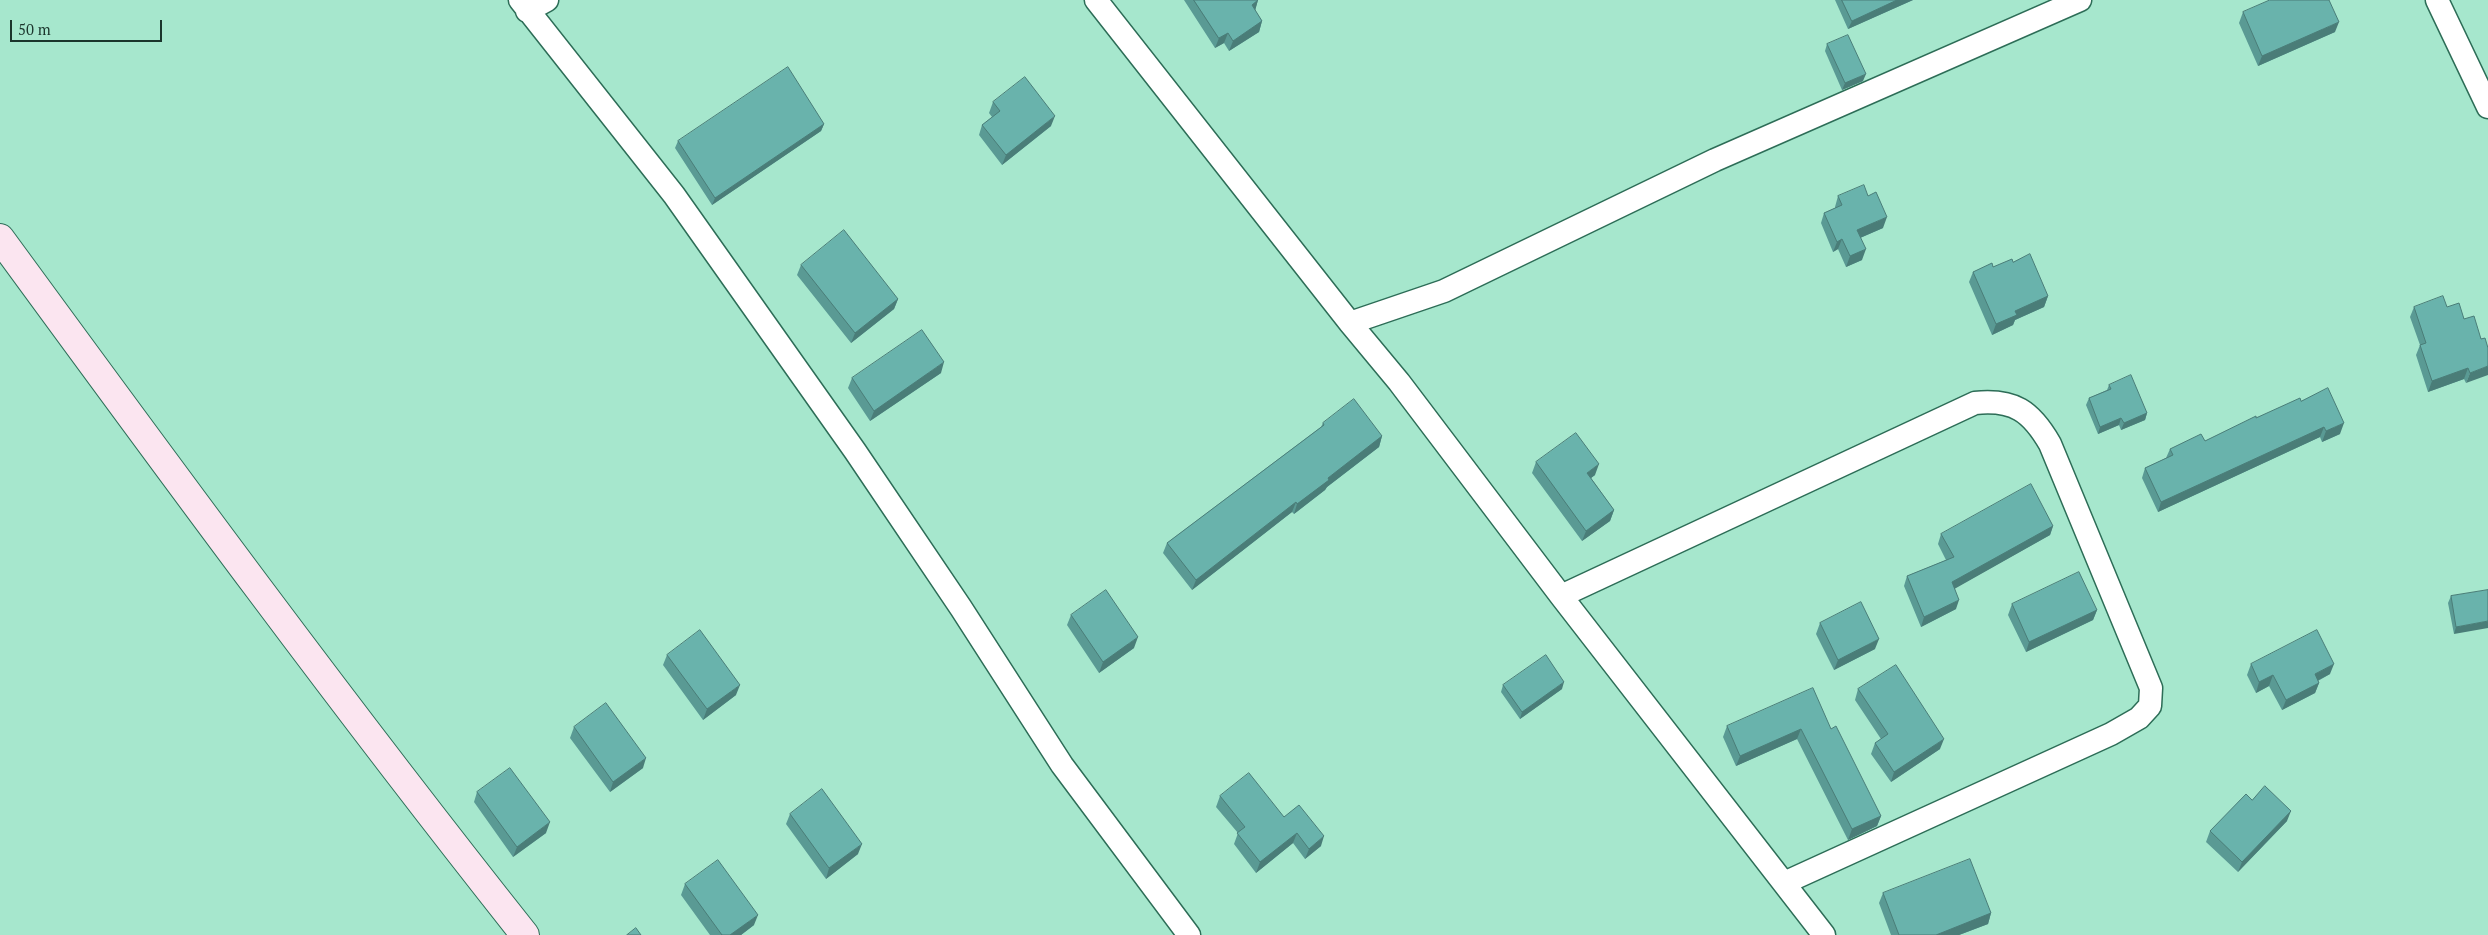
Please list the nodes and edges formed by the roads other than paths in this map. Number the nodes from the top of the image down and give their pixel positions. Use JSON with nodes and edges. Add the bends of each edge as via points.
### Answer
{"nodes":[{"id":1,"x":547,"y":0,"type":"edge"},
{"id":2,"x":1096,"y":0,"type":"edge"},
{"id":3,"x":2080,"y":0,"type":"edge"},
{"id":4,"x":2437,"y":0,"type":"edge"},
{"id":5,"x":524,"y":6,"type":"edge"},
{"id":6,"x":2488,"y":107,"type":"edge"},
{"id":7,"x":0,"y":238,"type":"edge"},
{"id":8,"x":1350,"y":323,"type":"junction"},
{"id":9,"x":1561,"y":596,"type":"junction"},
{"id":10,"x":1784,"y":883,"type":"junction"},
{"id":11,"x":525,"y":935,"type":"edge"},
{"id":12,"x":1189,"y":935,"type":"edge"},
{"id":13,"x":1824,"y":935,"type":"edge"}],
"edges":[{"from":1,"to":5,"type":"street"},
{"from":2,"to":8,"type":"street"},
{"from":3,"to":8,"type":"street","via":[[1715,160],[1444,291]]},
{"from":4,"to":6,"type":"street"},
{"from":5,"to":12,"type":"street","via":[[674,195],[866,468],[1062,765]]},
{"from":7,"to":11,"type":"street","via":[[215,531],[432,818]]},
{"from":8,"to":9,"type":"street","via":[[1399,382]]},
{"from":9,"to":10,"type":"street"},
{"from":9,"to":10,"type":"street","via":[[1975,403],[1997,401],[2019,408],[2038,424],[2050,444],[2151,688],[2150,706],[2139,718],[2111,734]]},
{"from":10,"to":13,"type":"street"}]}
